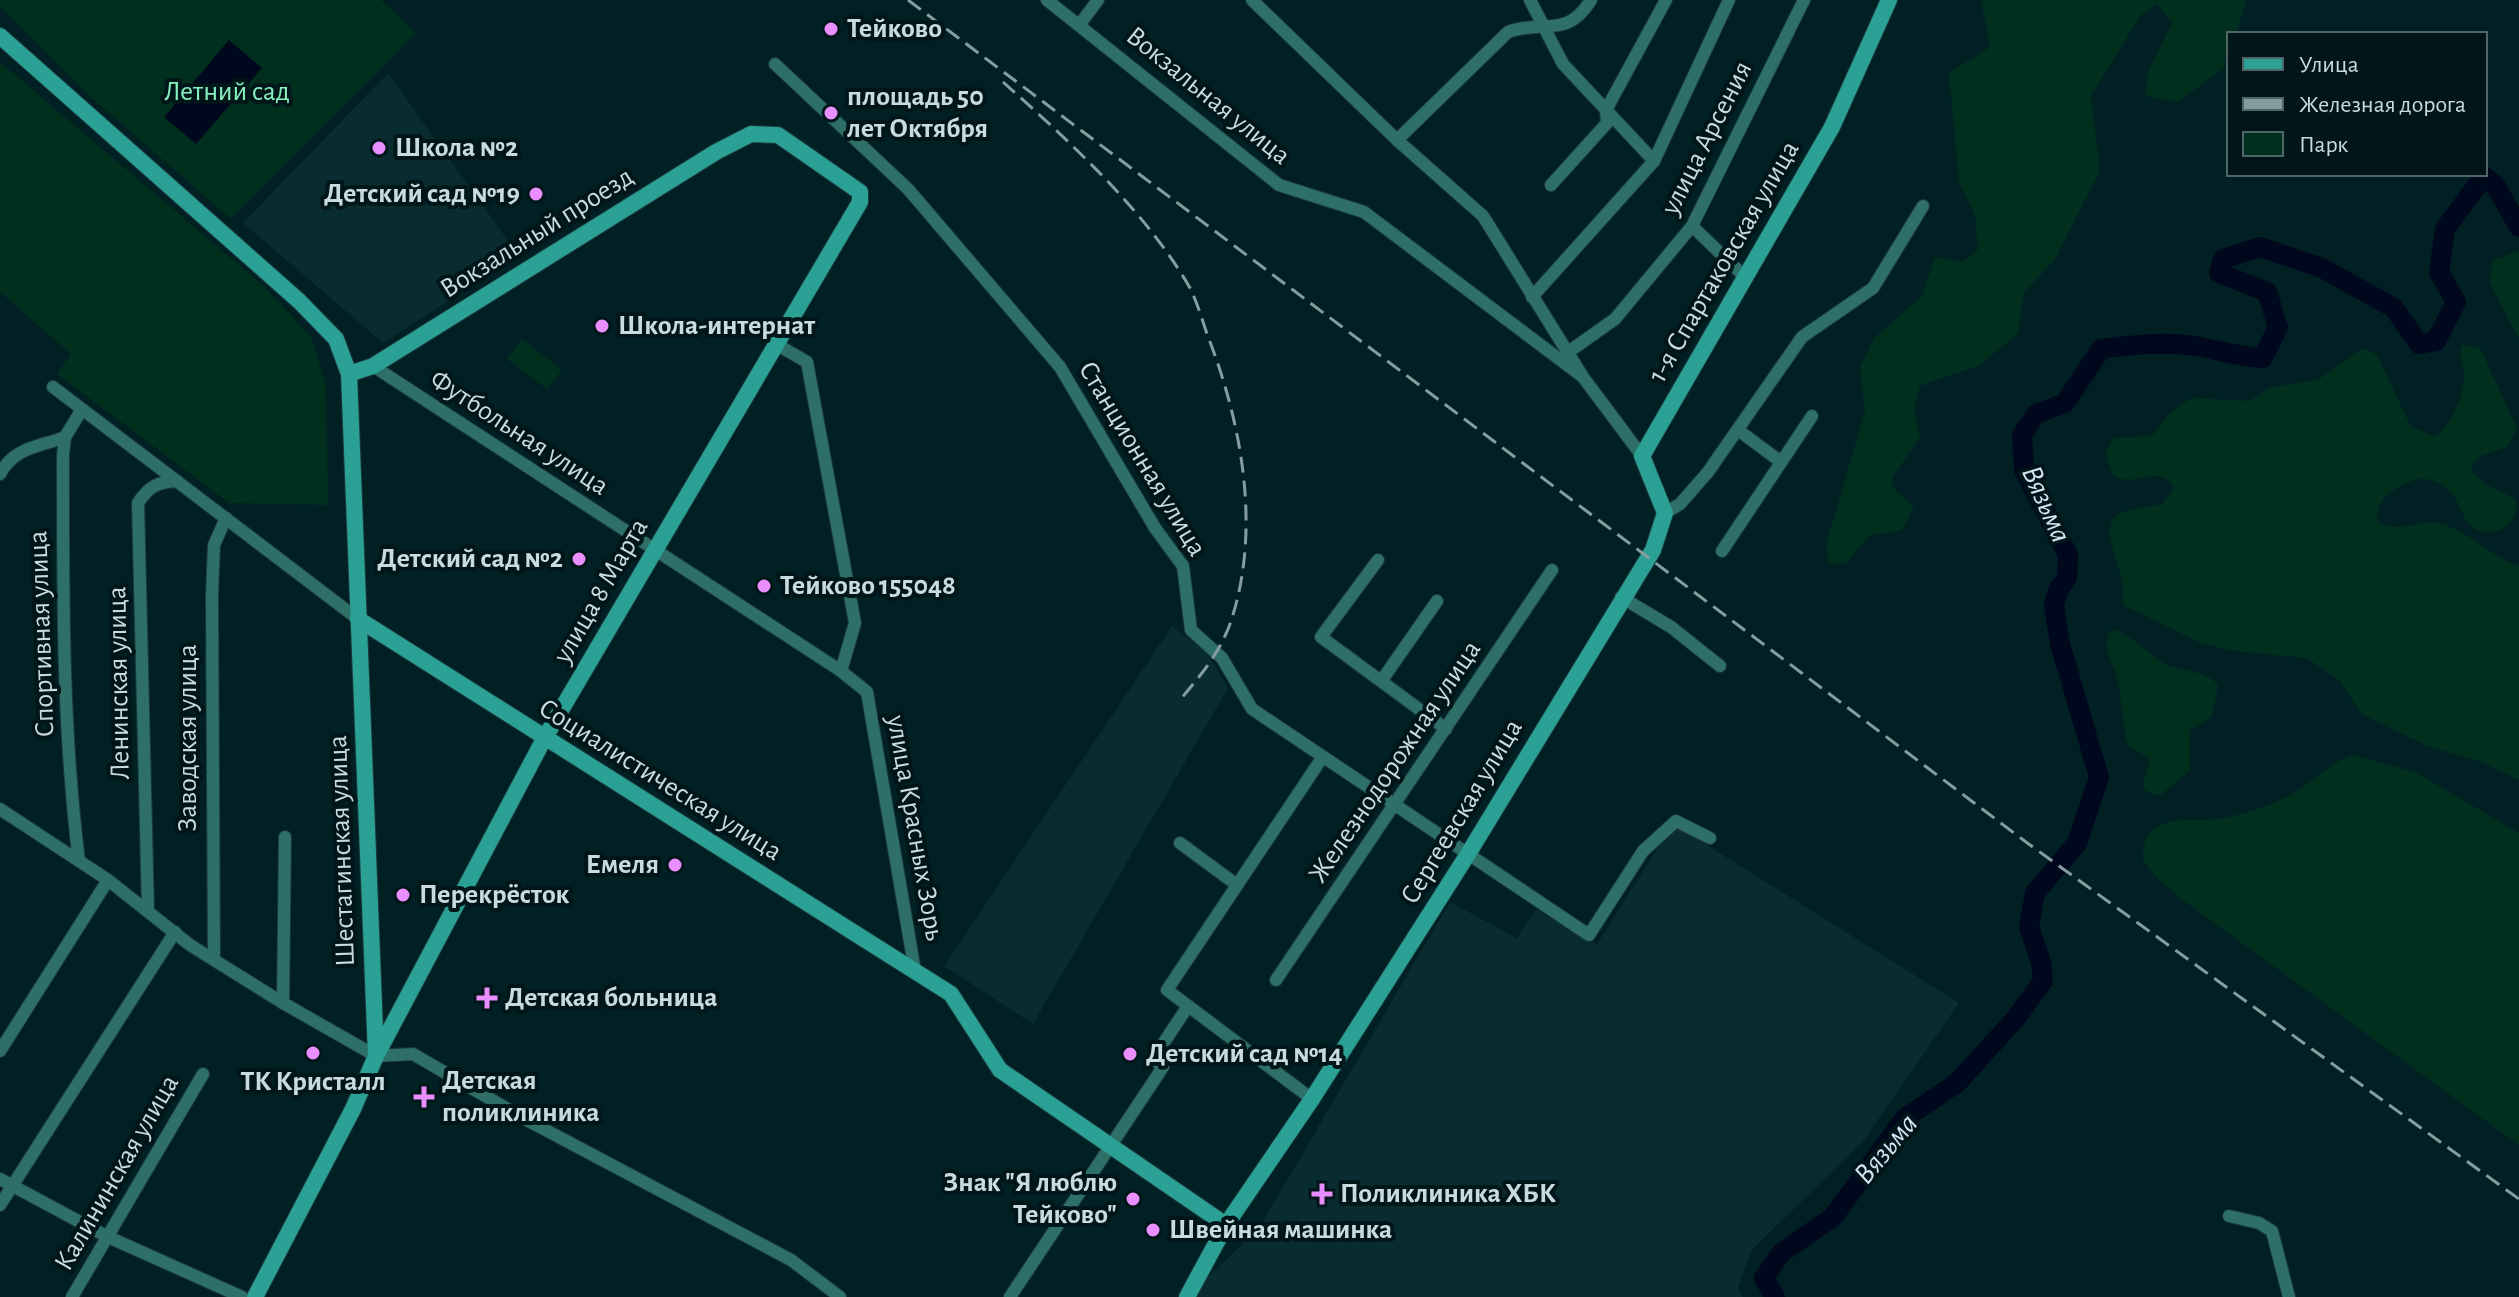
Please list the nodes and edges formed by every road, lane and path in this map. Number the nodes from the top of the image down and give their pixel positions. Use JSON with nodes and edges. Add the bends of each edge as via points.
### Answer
{"nodes":[{"id":1,"x":1047,"y":0,"type":"edge"},
{"id":2,"x":1098,"y":0,"type":"edge"},
{"id":3,"x":1252,"y":0,"type":"edge"},
{"id":4,"x":1530,"y":0,"type":"edge"},
{"id":5,"x":1591,"y":0,"type":"edge"},
{"id":6,"x":1666,"y":0,"type":"edge"},
{"id":7,"x":1729,"y":0,"type":"edge"},
{"id":8,"x":1804,"y":0,"type":"edge"},
{"id":9,"x":1889,"y":0,"type":"edge"},
{"id":10,"x":1080,"y":24,"type":"junction"},
{"id":11,"x":1544,"y":29,"type":"junction"},
{"id":12,"x":0,"y":36,"type":"edge"},
{"id":13,"x":775,"y":64,"type":"dead end"},
{"id":14,"x":1606,"y":110,"type":"junction"},
{"id":15,"x":751,"y":134,"type":"joint"},
{"id":16,"x":1397,"y":140,"type":"junction"},
{"id":17,"x":1654,"y":161,"type":"junction"},
{"id":18,"x":1551,"y":185,"type":"dead end"},
{"id":19,"x":1923,"y":206,"type":"dead end"},
{"id":20,"x":1692,"y":226,"type":"junction"},
{"id":21,"x":1745,"y":277,"type":"junction"},
{"id":22,"x":1532,"y":297,"type":"junction"},
{"id":23,"x":776,"y":344,"type":"junction"},
{"id":24,"x":1567,"y":353,"type":"junction"},
{"id":25,"x":373,"y":366,"type":"junction"},
{"id":26,"x":349,"y":374,"type":"junction"},
{"id":27,"x":1583,"y":377,"type":"junction"},
{"id":28,"x":53,"y":387,"type":"dead end"},
{"id":29,"x":81,"y":411,"type":"junction"},
{"id":30,"x":1812,"y":416,"type":"dead end"},
{"id":31,"x":1738,"y":430,"type":"junction"},
{"id":32,"x":65,"y":437,"type":"junction"},
{"id":33,"x":1642,"y":456,"type":"junction"},
{"id":34,"x":1781,"y":462,"type":"junction"},
{"id":35,"x":0,"y":474,"type":"edge"},
{"id":36,"x":177,"y":481,"type":"junction"},
{"id":37,"x":1665,"y":513,"type":"junction"},
{"id":38,"x":226,"y":518,"type":"junction"},
{"id":39,"x":655,"y":550,"type":"junction"},
{"id":40,"x":1722,"y":551,"type":"dead end"},
{"id":41,"x":1378,"y":560,"type":"dead end"},
{"id":42,"x":1552,"y":570,"type":"dead end"},
{"id":43,"x":1621,"y":597,"type":"junction"},
{"id":44,"x":1437,"y":601,"type":"dead end"},
{"id":45,"x":358,"y":619,"type":"junction"},
{"id":46,"x":1720,"y":666,"type":"dead end"},
{"id":47,"x":841,"y":671,"type":"junction"},
{"id":48,"x":1382,"y":680,"type":"junction"},
{"id":49,"x":1446,"y":729,"type":"junction"},
{"id":50,"x":544,"y":739,"type":"junction"},
{"id":51,"x":1322,"y":758,"type":"junction"},
{"id":52,"x":1395,"y":805,"type":"junction"},
{"id":53,"x":0,"y":809,"type":"edge"},
{"id":54,"x":285,"y":837,"type":"dead end"},
{"id":55,"x":1710,"y":838,"type":"dead end"},
{"id":56,"x":1180,"y":843,"type":"dead end"},
{"id":57,"x":1468,"y":854,"type":"junction"},
{"id":58,"x":79,"y":861,"type":"junction"},
{"id":59,"x":108,"y":880,"type":"junction"},
{"id":60,"x":1237,"y":885,"type":"junction"},
{"id":61,"x":148,"y":910,"type":"junction"},
{"id":62,"x":175,"y":932,"type":"junction"},
{"id":63,"x":214,"y":960,"type":"junction"},
{"id":64,"x":915,"y":971,"type":"junction"},
{"id":65,"x":1276,"y":980,"type":"dead end"},
{"id":66,"x":283,"y":1003,"type":"junction"},
{"id":67,"x":1188,"y":1006,"type":"junction"},
{"id":68,"x":0,"y":1051,"type":"edge"},
{"id":69,"x":376,"y":1056,"type":"junction"},
{"id":70,"x":203,"y":1074,"type":"dead end"},
{"id":71,"x":1312,"y":1099,"type":"junction"},
{"id":72,"x":1113,"y":1147,"type":"junction"},
{"id":73,"x":5,"y":1182,"type":"edge"},
{"id":74,"x":0,"y":1205,"type":"edge"},
{"id":75,"x":2229,"y":1216,"type":"dead end"},
{"id":76,"x":1226,"y":1225,"type":"junction"},
{"id":77,"x":106,"y":1236,"type":"junction"},
{"id":78,"x":72,"y":1297,"type":"edge"},
{"id":79,"x":242,"y":1297,"type":"edge"},
{"id":80,"x":255,"y":1297,"type":"edge"},
{"id":81,"x":840,"y":1297,"type":"edge"},
{"id":82,"x":1010,"y":1297,"type":"edge"},
{"id":83,"x":1187,"y":1297,"type":"edge"},
{"id":84,"x":2289,"y":1297,"type":"edge"}],
"edges":[{"from":1,"to":10,"type":"street","name":"Вокзальная улица"},
{"from":2,"to":10,"type":"street"},
{"from":3,"to":16,"type":"street"},
{"from":4,"to":11,"type":"street"},
{"from":5,"to":11,"type":"street","via":[[1580,17]]},
{"from":6,"to":14,"type":"street"},
{"from":7,"to":17,"type":"street"},
{"from":8,"to":20,"type":"street","name":"улица Арсения"},
{"from":9,"to":21,"type":"street","name":"1-я Спартаковская улица","via":[[1832,127]]},
{"from":10,"to":27,"type":"street","name":"Вокзальная улица","via":[[1279,185],[1364,212]]},
{"from":11,"to":14,"type":"street","via":[[1563,64]]},
{"from":11,"to":16,"type":"street","via":[[1529,24],[1508,32]]},
{"from":12,"to":26,"type":"street","name":"Шестагинская улица","via":[[299,301],[336,339]]},
{"from":13,"to":51,"type":"street","name":"Станционная улица","via":[[908,189],[1060,367],[1183,566],[1191,630],[1222,658],[1252,709]]},
{"from":14,"to":17,"type":"street"},
{"from":14,"to":18,"type":"street","via":[[1607,123]]},
{"from":15,"to":23,"type":"street","name":"улица 8 Марта","via":[[778,135],[857,188],[860,202]]},
{"from":15,"to":25,"type":"street","name":"Вокзальный проезд"},
{"from":16,"to":22,"type":"street","via":[[1483,216]]},
{"from":17,"to":22,"type":"street"},
{"from":19,"to":31,"type":"street","via":[[1873,288],[1802,337]]},
{"from":20,"to":21,"type":"street"},
{"from":20,"to":24,"type":"street","name":"улица Арсения","via":[[1615,319]]},
{"from":21,"to":33,"type":"street","name":"1-я Спартаковская улица"},
{"from":22,"to":24,"type":"street"},
{"from":23,"to":39,"type":"street","name":"улица 8 Марта"},
{"from":23,"to":47,"type":"street","via":[[807,362],[855,623]]},
{"from":24,"to":27,"type":"street"},
{"from":25,"to":26,"type":"street","name":"Вокзальный проезд"},
{"from":25,"to":39,"type":"street","name":"Футбольная улица"},
{"from":26,"to":45,"type":"street","name":"Шестагинская улица"},
{"from":27,"to":33,"type":"street"},
{"from":28,"to":29,"type":"street","name":"Социалистическая улица"},
{"from":29,"to":32,"type":"street"},
{"from":29,"to":36,"type":"street","name":"Социалистическая улица"},
{"from":30,"to":34,"type":"street"},
{"from":31,"to":34,"type":"street"},
{"from":31,"to":37,"type":"street","via":[[1680,504]]},
{"from":32,"to":35,"type":"street","via":[[20,450]]},
{"from":32,"to":58,"type":"street","name":"Спортивная улица","via":[[63,617]]},
{"from":33,"to":37,"type":"street"},
{"from":34,"to":40,"type":"street"},
{"from":36,"to":38,"type":"street","name":"Социалистическая улица"},
{"from":36,"to":61,"type":"street","name":"Ленинская улица","via":[[160,482],[138,503]]},
{"from":37,"to":43,"type":"street","name":"Сергеевская улица","via":[[1653,550]]},
{"from":38,"to":45,"type":"street","name":"Социалистическая улица"},
{"from":38,"to":63,"type":"street","name":"Заводская улица","via":[[214,545],[212,595]]},
{"from":39,"to":47,"type":"street","name":"Футбольная улица"},
{"from":39,"to":50,"type":"street","name":"улица 8 Марта"},
{"from":41,"to":48,"type":"street","via":[[1321,637]]},
{"from":42,"to":49,"type":"street","name":"Железнодорожная улица"},
{"from":43,"to":46,"type":"street"},
{"from":43,"to":57,"type":"street","name":"Сергеевская улица"},
{"from":44,"to":48,"type":"street"},
{"from":45,"to":50,"type":"street","name":"Социалистическая улица"},
{"from":45,"to":69,"type":"street","name":"Шестагинская улица"},
{"from":47,"to":64,"type":"street","name":"улица Красных Зорь","via":[[867,692]]},
{"from":48,"to":49,"type":"street"},
{"from":49,"to":52,"type":"street","name":"Железнодорожная улица"},
{"from":50,"to":64,"type":"street","name":"Социалистическая улица"},
{"from":50,"to":69,"type":"street","name":"улица 8 Марта"},
{"from":51,"to":52,"type":"street","name":"Станционная улица"},
{"from":51,"to":60,"type":"street"},
{"from":52,"to":57,"type":"street","name":"Станционная улица"},
{"from":52,"to":65,"type":"street","name":"Железнодорожная улица"},
{"from":53,"to":58,"type":"street"},
{"from":54,"to":66,"type":"street"},
{"from":55,"to":57,"type":"street","name":"Станционная улица","via":[[1676,821],[1643,851],[1589,935]]},
{"from":56,"to":60,"type":"street"},
{"from":57,"to":71,"type":"street","name":"Сергеевская улица"},
{"from":58,"to":59,"type":"street"},
{"from":59,"to":61,"type":"street"},
{"from":59,"to":68,"type":"street"},
{"from":60,"to":67,"type":"street","via":[[1167,990]]},
{"from":61,"to":62,"type":"street"},
{"from":62,"to":63,"type":"street"},
{"from":62,"to":73,"type":"street"},
{"from":63,"to":66,"type":"street"},
{"from":64,"to":72,"type":"street","name":"Социалистическая улица","via":[[951,994],[1000,1070]]},
{"from":66,"to":69,"type":"street"},
{"from":67,"to":71,"type":"street"},
{"from":67,"to":72,"type":"street","via":[[1153,1059],[1163,1067]]},
{"from":69,"to":80,"type":"street","name":"Шестагинская улица"},
{"from":69,"to":81,"type":"street","via":[[413,1054],[791,1260]]},
{"from":70,"to":77,"type":"street","name":"Калининская улица"},
{"from":71,"to":76,"type":"street","name":"Сергеевская улица"},
{"from":72,"to":76,"type":"street","name":"Социалистическая улица"},
{"from":72,"to":82,"type":"street"},
{"from":73,"to":74,"type":"street"},
{"from":73,"to":77,"type":"street"},
{"from":75,"to":84,"type":"street","via":[[2272,1231]]},
{"from":76,"to":83,"type":"street","name":"Сергеевская улица"},
{"from":77,"to":78,"type":"street","name":"Калининская улица"},
{"from":77,"to":79,"type":"street"}]}
